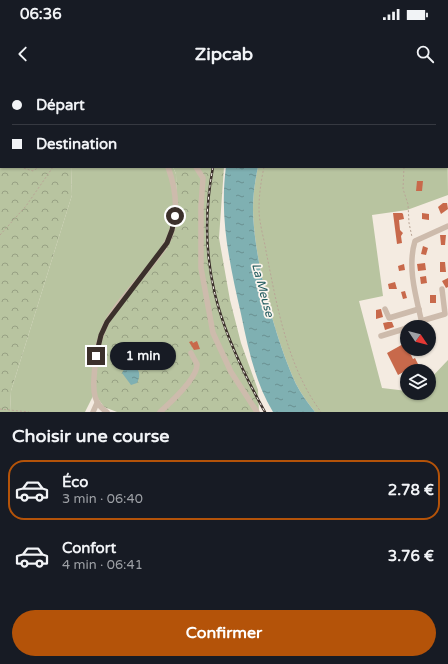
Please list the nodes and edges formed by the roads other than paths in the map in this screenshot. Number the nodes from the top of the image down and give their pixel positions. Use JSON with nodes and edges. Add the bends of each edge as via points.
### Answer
{"nodes":[{"id":1,"x":168,"y":168,"type":"edge"},
{"id":2,"x":197,"y":168,"type":"edge"},
{"id":3,"x":448,"y":226,"type":"edge"},
{"id":4,"x":442,"y":288,"type":"dead end"},
{"id":5,"x":385,"y":309,"type":"dead end"},
{"id":6,"x":419,"y":309,"type":"junction"},
{"id":7,"x":421,"y":320,"type":"edge"},
{"id":8,"x":424,"y":320,"type":"edge"},
{"id":9,"x":400,"y":330,"type":"edge"},
{"id":10,"x":381,"y":336,"type":"dead end"},
{"id":11,"x":191,"y":353,"type":"dead end"},
{"id":12,"x":97,"y":403,"type":"junction"},
{"id":13,"x":93,"y":412,"type":"edge"},
{"id":14,"x":107,"y":412,"type":"edge"},
{"id":15,"x":160,"y":412,"type":"edge"},
{"id":16,"x":257,"y":412,"type":"edge"}],
"edges":[{"from":1,"to":12,"type":"street","via":[[174,185],[176,209],[172,230],[162,250],[104,328],[96,356],[93,392]]},
{"from":2,"to":16,"type":"street","via":[[202,178],[201,268],[213,333],[231,372]]},
{"from":3,"to":6,"type":"street","via":[[415,241],[412,254],[413,281]]},
{"from":4,"to":8,"type":"street","via":[[445,314]]},
{"from":5,"to":6,"type":"street","via":[[389,318]]},
{"from":6,"to":7,"type":"street"},
{"from":9,"to":10,"type":"street"},
{"from":11,"to":15,"type":"street","via":[[197,364],[196,371]]},
{"from":12,"to":13,"type":"street"},
{"from":12,"to":14,"type":"street"}]}
